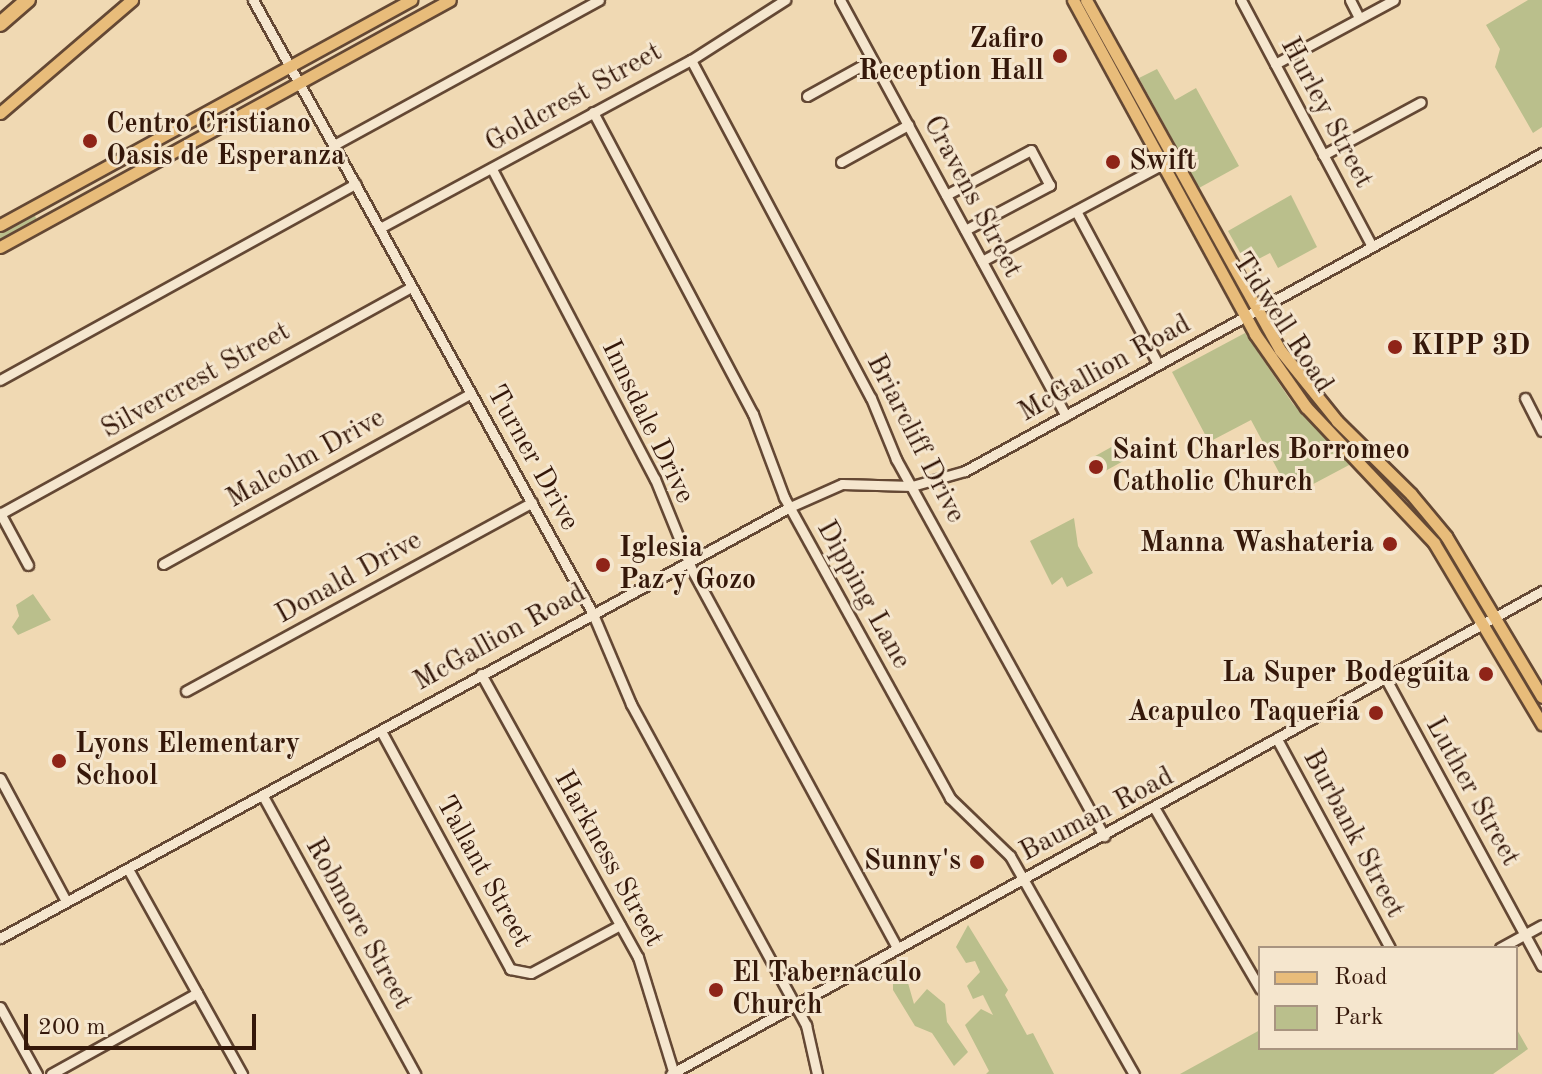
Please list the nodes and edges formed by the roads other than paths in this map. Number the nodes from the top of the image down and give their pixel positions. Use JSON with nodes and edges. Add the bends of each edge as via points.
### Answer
{"nodes":[{"id":1,"x":28,"y":0,"type":"edge"},
{"id":2,"x":132,"y":0,"type":"edge"},
{"id":3,"x":253,"y":0,"type":"edge"},
{"id":4,"x":412,"y":0,"type":"edge"},
{"id":5,"x":450,"y":0,"type":"edge"},
{"id":6,"x":599,"y":0,"type":"edge"},
{"id":7,"x":785,"y":0,"type":"edge"},
{"id":8,"x":840,"y":0,"type":"edge"},
{"id":9,"x":1073,"y":0,"type":"edge"},
{"id":10,"x":1086,"y":0,"type":"edge"},
{"id":11,"x":1241,"y":0,"type":"edge"},
{"id":12,"x":1350,"y":0,"type":"edge"},
{"id":13,"x":1394,"y":0,"type":"edge"},
{"id":14,"x":421,"y":15,"type":"junction"},
{"id":15,"x":1359,"y":18,"type":"junction"},
{"id":16,"x":0,"y":24,"type":"edge"},
{"id":17,"x":1109,"y":54,"type":"junction"},
{"id":18,"x":691,"y":60,"type":"junction"},
{"id":19,"x":872,"y":60,"type":"junction"},
{"id":20,"x":1275,"y":64,"type":"junction"},
{"id":21,"x":290,"y":66,"type":"junction"},
{"id":22,"x":300,"y":83,"type":"junction"},
{"id":23,"x":807,"y":96,"type":"dead end"},
{"id":24,"x":1421,"y":102,"type":"dead end"},
{"id":25,"x":593,"y":112,"type":"junction"},
{"id":26,"x":0,"y":113,"type":"edge"},
{"id":27,"x":198,"y":117,"type":"junction"},
{"id":28,"x":908,"y":125,"type":"junction"},
{"id":29,"x":208,"y":133,"type":"junction"},
{"id":30,"x":334,"y":145,"type":"junction"},
{"id":31,"x":1542,"y":153,"type":"edge"},
{"id":32,"x":1323,"y":155,"type":"junction"},
{"id":33,"x":1174,"y":159,"type":"junction"},
{"id":34,"x":841,"y":162,"type":"dead end"},
{"id":35,"x":1162,"y":165,"type":"junction"},
{"id":36,"x":492,"y":169,"type":"junction"},
{"id":37,"x":355,"y":184,"type":"junction"},
{"id":38,"x":946,"y":195,"type":"junction"},
{"id":39,"x":42,"y":202,"type":"junction"},
{"id":40,"x":1076,"y":211,"type":"junction"},
{"id":41,"x":52,"y":218,"type":"junction"},
{"id":42,"x":0,"y":225,"type":"edge"},
{"id":43,"x":380,"y":228,"type":"junction"},
{"id":44,"x":965,"y":230,"type":"junction"},
{"id":45,"x":1372,"y":246,"type":"junction"},
{"id":46,"x":0,"y":247,"type":"edge"},
{"id":47,"x":982,"y":261,"type":"junction"},
{"id":48,"x":412,"y":287,"type":"junction"},
{"id":49,"x":1258,"y":312,"type":"junction"},
{"id":50,"x":1245,"y":318,"type":"junction"},
{"id":51,"x":1158,"y":364,"type":"junction"},
{"id":52,"x":0,"y":380,"type":"edge"},
{"id":53,"x":471,"y":393,"type":"junction"},
{"id":54,"x":1316,"y":398,"type":"junction"},
{"id":55,"x":1525,"y":398,"type":"dead end"},
{"id":56,"x":1306,"y":407,"type":"junction"},
{"id":57,"x":1066,"y":416,"type":"junction"},
{"id":58,"x":1542,"y":431,"type":"edge"},
{"id":59,"x":1375,"y":457,"type":"junction"},
{"id":60,"x":1361,"y":465,"type":"junction"},
{"id":61,"x":912,"y":486,"type":"junction"},
{"id":62,"x":532,"y":502,"type":"junction"},
{"id":63,"x":790,"y":507,"type":"junction"},
{"id":64,"x":0,"y":514,"type":"edge"},
{"id":65,"x":1446,"y":536,"type":"junction"},
{"id":66,"x":1434,"y":543,"type":"junction"},
{"id":67,"x":687,"y":561,"type":"junction"},
{"id":68,"x":163,"y":564,"type":"dead end"},
{"id":69,"x":28,"y":565,"type":"dead end"},
{"id":70,"x":1542,"y":591,"type":"edge"},
{"id":71,"x":592,"y":612,"type":"junction"},
{"id":72,"x":1496,"y":618,"type":"junction"},
{"id":73,"x":1484,"y":625,"type":"junction"},
{"id":74,"x":481,"y":674,"type":"junction"},
{"id":75,"x":1387,"y":681,"type":"junction"},
{"id":76,"x":186,"y":691,"type":"dead end"},
{"id":77,"x":1542,"y":697,"type":"edge"},
{"id":78,"x":1541,"y":718,"type":"edge"},
{"id":79,"x":381,"y":731,"type":"junction"},
{"id":80,"x":1278,"y":741,"type":"junction"},
{"id":81,"x":0,"y":778,"type":"edge"},
{"id":82,"x":263,"y":796,"type":"junction"},
{"id":83,"x":1155,"y":809,"type":"junction"},
{"id":84,"x":1104,"y":836,"type":"junction"},
{"id":85,"x":128,"y":869,"type":"junction"},
{"id":86,"x":1023,"y":879,"type":"junction"},
{"id":87,"x":66,"y":901,"type":"junction"},
{"id":88,"x":620,"y":925,"type":"junction"},
{"id":89,"x":1542,"y":925,"type":"edge"},
{"id":90,"x":1525,"y":934,"type":"junction"},
{"id":91,"x":0,"y":938,"type":"edge"},
{"id":92,"x":1389,"y":946,"type":"edge"},
{"id":93,"x":1504,"y":946,"type":"edge"},
{"id":94,"x":897,"y":948,"type":"junction"},
{"id":95,"x":1542,"y":966,"type":"edge"},
{"id":96,"x":1258,"y":986,"type":"edge"},
{"id":97,"x":197,"y":993,"type":"junction"},
{"id":98,"x":796,"y":1005,"type":"junction"},
{"id":99,"x":0,"y":1007,"type":"edge"},
{"id":100,"x":37,"y":1074,"type":"edge"},
{"id":101,"x":51,"y":1074,"type":"edge"},
{"id":102,"x":242,"y":1074,"type":"edge"},
{"id":103,"x":415,"y":1074,"type":"edge"},
{"id":104,"x":673,"y":1074,"type":"edge"},
{"id":105,"x":817,"y":1074,"type":"edge"},
{"id":106,"x":1134,"y":1074,"type":"edge"}],
"edges":[{"from":1,"to":16,"type":"highway"},
{"from":2,"to":26,"type":"main road"},
{"from":3,"to":21,"type":"street","name":"Turner Drive"},
{"from":4,"to":14,"type":"main road"},
{"from":4,"to":21,"type":"main road"},
{"from":5,"to":14,"type":"main road"},
{"from":6,"to":30,"type":"street"},
{"from":7,"to":18,"type":"street","name":"Goldcrest Street"},
{"from":8,"to":19,"type":"street","name":"Cravens Street"},
{"from":9,"to":17,"type":"main road","name":"Tidwell Road"},
{"from":10,"to":17,"type":"main road","name":"Tidwell Road"},
{"from":11,"to":20,"type":"street","name":"Hurley Street"},
{"from":12,"to":15,"type":"street"},
{"from":13,"to":15,"type":"street"},
{"from":14,"to":22,"type":"main road"},
{"from":15,"to":20,"type":"street"},
{"from":17,"to":33,"type":"main road","name":"Tidwell Road"},
{"from":17,"to":35,"type":"main road","name":"Tidwell Road"},
{"from":18,"to":25,"type":"street","name":"Goldcrest Street"},
{"from":18,"to":61,"type":"street","name":"Briarcliff Drive","via":[[871,398]]},
{"from":19,"to":23,"type":"street"},
{"from":19,"to":28,"type":"street","name":"Cravens Street"},
{"from":20,"to":32,"type":"street","name":"Hurley Street"},
{"from":21,"to":22,"type":"street","name":"Turner Drive"},
{"from":21,"to":27,"type":"main road"},
{"from":22,"to":29,"type":"main road"},
{"from":22,"to":30,"type":"street","name":"Turner Drive"},
{"from":24,"to":32,"type":"street"},
{"from":25,"to":36,"type":"street","name":"Goldcrest Street"},
{"from":25,"to":63,"type":"street","name":"Dipping Lane","via":[[753,414]]},
{"from":27,"to":29,"type":"main road"},
{"from":27,"to":39,"type":"main road"},
{"from":28,"to":34,"type":"street"},
{"from":28,"to":38,"type":"street","name":"Cravens Street"},
{"from":29,"to":41,"type":"main road"},
{"from":30,"to":37,"type":"street","name":"Turner Drive"},
{"from":31,"to":45,"type":"street","name":"McGallion Road"},
{"from":32,"to":45,"type":"street","name":"Hurley Street"},
{"from":33,"to":35,"type":"street"},
{"from":33,"to":49,"type":"main road","name":"Tidwell Road"},
{"from":35,"to":40,"type":"street"},
{"from":35,"to":50,"type":"main road","name":"Tidwell Road"},
{"from":36,"to":43,"type":"street","name":"Goldcrest Street"},
{"from":36,"to":67,"type":"street","name":"Innsdale Drive","via":[[655,479]]},
{"from":37,"to":43,"type":"street","name":"Turner Drive"},
{"from":37,"to":52,"type":"street"},
{"from":38,"to":44,"type":"street","name":"Cravens Street"},
{"from":38,"to":44,"type":"street","via":[[1031,150],[1041,168],[1050,185]]},
{"from":39,"to":41,"type":"main road"},
{"from":39,"to":42,"type":"main road"},
{"from":40,"to":47,"type":"street"},
{"from":40,"to":51,"type":"street"},
{"from":41,"to":46,"type":"main road"},
{"from":43,"to":48,"type":"street","name":"Turner Drive"},
{"from":44,"to":47,"type":"street","name":"Cravens Street"},
{"from":45,"to":49,"type":"street","name":"McGallion Road"},
{"from":47,"to":57,"type":"street","name":"Cravens Street"},
{"from":48,"to":53,"type":"street","name":"Turner Drive"},
{"from":48,"to":64,"type":"street","name":"Silvercrest Street"},
{"from":49,"to":50,"type":"street","name":"McGallion Road"},
{"from":49,"to":54,"type":"main road","name":"Tidwell Road"},
{"from":50,"to":51,"type":"street","name":"McGallion Road"},
{"from":50,"to":56,"type":"main road","name":"Tidwell Road"},
{"from":51,"to":57,"type":"street","name":"McGallion Road"},
{"from":53,"to":62,"type":"street","name":"Turner Drive"},
{"from":53,"to":68,"type":"street","name":"Malcolm Drive"},
{"from":54,"to":56,"type":"main road"},
{"from":54,"to":59,"type":"main road","name":"Tidwell Road"},
{"from":55,"to":58,"type":"street"},
{"from":56,"to":60,"type":"main road","name":"Tidwell Road"},
{"from":57,"to":61,"type":"street","name":"McGallion Road","via":[[965,471]]},
{"from":59,"to":60,"type":"main road"},
{"from":59,"to":65,"type":"main road","name":"Tidwell Road"},
{"from":60,"to":66,"type":"main road","name":"Tidwell Road"},
{"from":61,"to":63,"type":"street","name":"McGallion Road","via":[[842,484]]},
{"from":61,"to":84,"type":"street","name":"Briarcliff Drive"},
{"from":62,"to":71,"type":"street","name":"Turner Drive"},
{"from":62,"to":76,"type":"street","name":"Donald Drive"},
{"from":63,"to":67,"type":"street","name":"McGallion Road"},
{"from":63,"to":86,"type":"street","name":"Dipping Lane","via":[[950,798],[1001,845]]},
{"from":64,"to":69,"type":"street"},
{"from":65,"to":66,"type":"main road"},
{"from":65,"to":72,"type":"main road","name":"Tidwell Road"},
{"from":66,"to":73,"type":"main road","name":"Tidwell Road"},
{"from":67,"to":71,"type":"street","name":"McGallion Road"},
{"from":67,"to":94,"type":"street","name":"Innsdale Drive"},
{"from":70,"to":72,"type":"street","name":"Bauman Road"},
{"from":71,"to":74,"type":"street","name":"McGallion Road"},
{"from":71,"to":98,"type":"street","name":"Turner Drive","via":[[631,704]]},
{"from":72,"to":73,"type":"street","name":"Bauman Road"},
{"from":72,"to":77,"type":"main road","name":"Tidwell Road"},
{"from":73,"to":75,"type":"street","name":"Bauman Road"},
{"from":73,"to":78,"type":"main road","name":"Tidwell Road"},
{"from":74,"to":79,"type":"street","name":"McGallion Road"},
{"from":74,"to":88,"type":"street","name":"Harkness Street"},
{"from":75,"to":80,"type":"street","name":"Bauman Road"},
{"from":75,"to":90,"type":"street","name":"Luther Street"},
{"from":79,"to":82,"type":"street","name":"McGallion Road"},
{"from":79,"to":88,"type":"street","name":"Tallant Street","via":[[510,969],[531,973]]},
{"from":80,"to":83,"type":"street","name":"Bauman Road"},
{"from":80,"to":92,"type":"street","name":"Burbank Street"},
{"from":81,"to":87,"type":"street"},
{"from":82,"to":85,"type":"street","name":"McGallion Road"},
{"from":82,"to":103,"type":"street","name":"Robmore Street"},
{"from":83,"to":84,"type":"street","name":"Bauman Road"},
{"from":83,"to":96,"type":"street"},
{"from":84,"to":86,"type":"street","name":"Bauman Road"},
{"from":85,"to":87,"type":"street","name":"McGallion Road"},
{"from":85,"to":97,"type":"street"},
{"from":86,"to":94,"type":"street","name":"Bauman Road"},
{"from":86,"to":106,"type":"street","name":"Dipping Lane"},
{"from":87,"to":91,"type":"street","name":"McGallion Road"},
{"from":88,"to":104,"type":"street","name":"Harkness Street","via":[[645,973]]},
{"from":89,"to":90,"type":"street"},
{"from":90,"to":93,"type":"street"},
{"from":90,"to":95,"type":"street","name":"Luther Street"},
{"from":94,"to":98,"type":"street","name":"Bauman Road"},
{"from":97,"to":101,"type":"street"},
{"from":97,"to":102,"type":"street"},
{"from":98,"to":104,"type":"street","name":"Bauman Road"},
{"from":98,"to":105,"type":"street","name":"Turner Drive","via":[[812,1040]]},
{"from":99,"to":100,"type":"street"}]}
